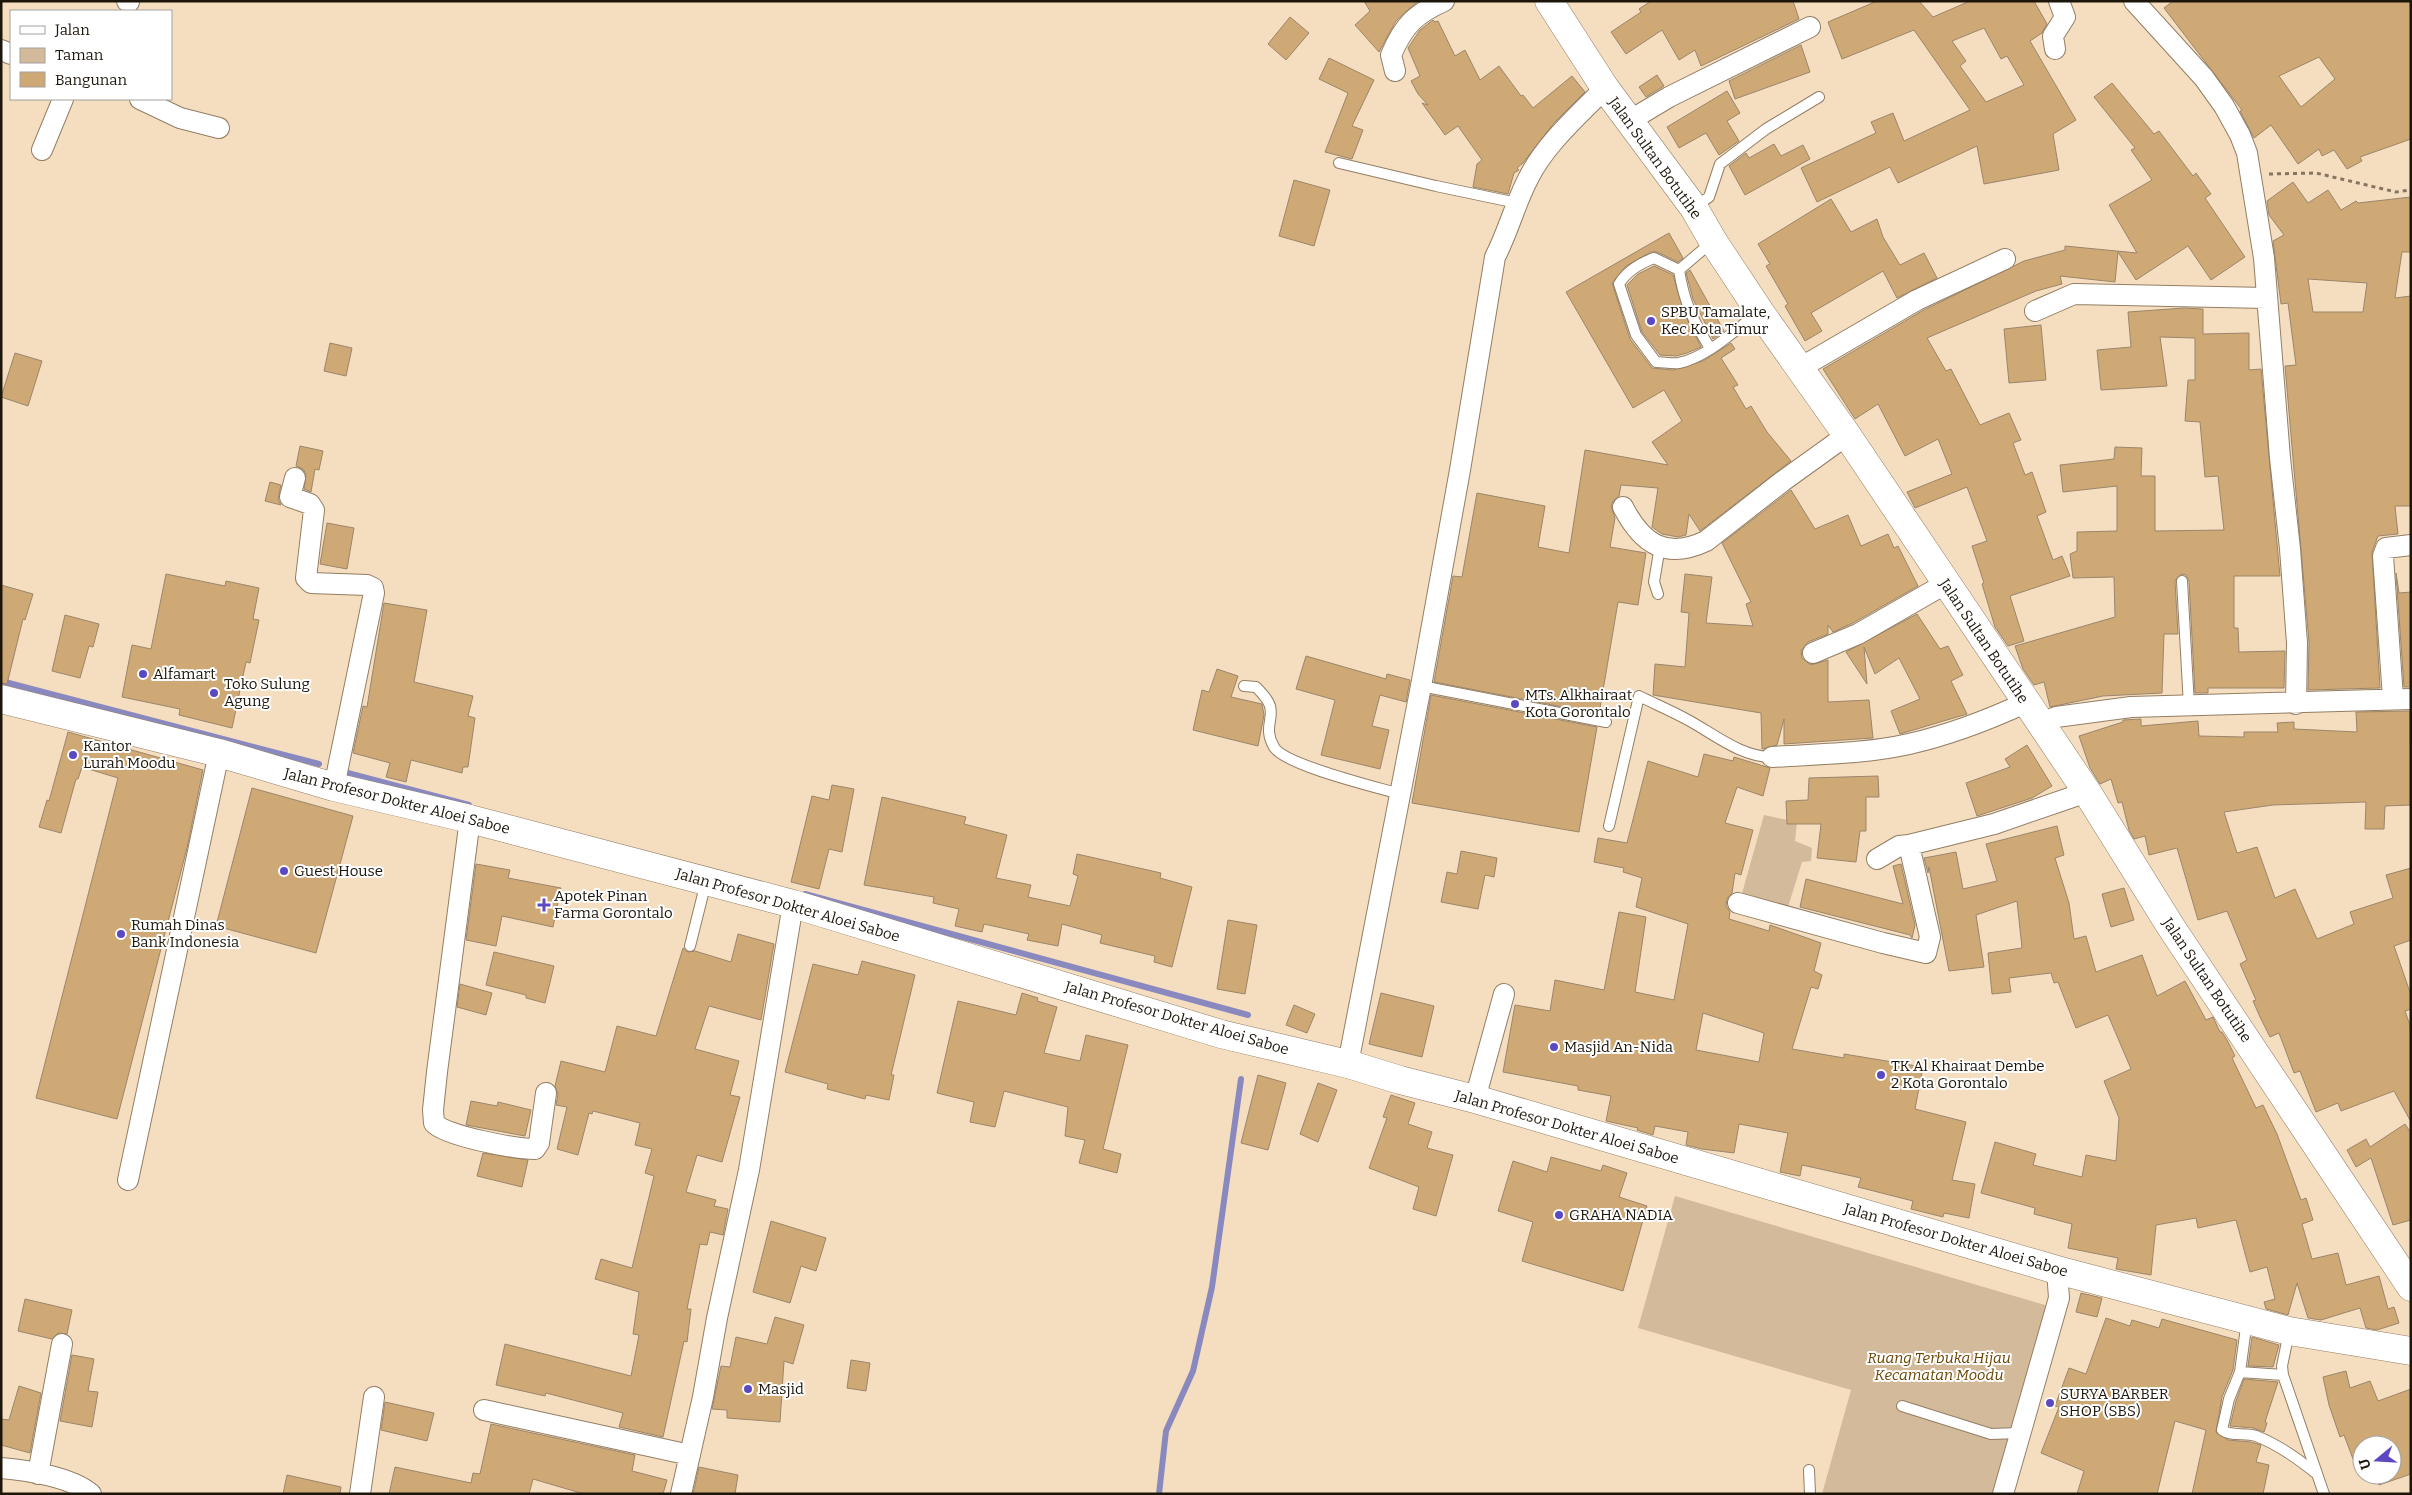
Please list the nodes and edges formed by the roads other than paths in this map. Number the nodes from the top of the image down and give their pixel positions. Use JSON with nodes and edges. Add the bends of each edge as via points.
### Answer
{"nodes":[{"id":1,"x":1444,"y":1,"type":"edge"},
{"id":2,"x":1549,"y":1,"type":"edge"},
{"id":3,"x":2059,"y":1,"type":"edge"},
{"id":4,"x":2134,"y":1,"type":"edge"},
{"id":5,"x":1810,"y":27,"type":"dead end"},
{"id":6,"x":2055,"y":49,"type":"dead end"},
{"id":7,"x":1395,"y":70,"type":"dead end"},
{"id":8,"x":1605,"y":88,"type":"junction"},
{"id":9,"x":1819,"y":97,"type":"dead end"},
{"id":10,"x":63,"y":100,"type":"edge"},
{"id":11,"x":142,"y":100,"type":"edge"},
{"id":12,"x":1629,"y":121,"type":"junction"},
{"id":13,"x":219,"y":128,"type":"dead end"},
{"id":14,"x":42,"y":150,"type":"dead end"},
{"id":15,"x":1339,"y":163,"type":"dead end"},
{"id":16,"x":1518,"y":203,"type":"junction"},
{"id":17,"x":1694,"y":208,"type":"junction"},
{"id":18,"x":1712,"y":242,"type":"junction"},
{"id":19,"x":2005,"y":259,"type":"dead end"},
{"id":20,"x":1679,"y":270,"type":"junction"},
{"id":21,"x":2266,"y":298,"type":"junction"},
{"id":22,"x":2034,"y":311,"type":"dead end"},
{"id":23,"x":1760,"y":312,"type":"junction"},
{"id":24,"x":1710,"y":348,"type":"junction"},
{"id":25,"x":1800,"y":368,"type":"junction"},
{"id":26,"x":1847,"y":435,"type":"junction"},
{"id":27,"x":295,"y":478,"type":"dead end"},
{"id":28,"x":1623,"y":507,"type":"dead end"},
{"id":29,"x":2411,"y":545,"type":"edge"},
{"id":30,"x":1660,"y":546,"type":"junction"},
{"id":31,"x":2182,"y":581,"type":"dead end"},
{"id":32,"x":1945,"y":584,"type":"junction"},
{"id":33,"x":1658,"y":594,"type":"dead end"},
{"id":34,"x":1813,"y":653,"type":"dead end"},
{"id":35,"x":1244,"y":686,"type":"dead end"},
{"id":36,"x":1421,"y":686,"type":"junction"},
{"id":37,"x":1,"y":699,"type":"edge"},
{"id":38,"x":2402,"y":699,"type":"edge"},
{"id":39,"x":2296,"y":704,"type":"junction"},
{"id":40,"x":2189,"y":706,"type":"junction"},
{"id":41,"x":2032,"y":713,"type":"junction"},
{"id":42,"x":1606,"y":722,"type":"dead end"},
{"id":43,"x":219,"y":753,"type":"junction"},
{"id":44,"x":1772,"y":758,"type":"joint"},
{"id":45,"x":334,"y":787,"type":"junction"},
{"id":46,"x":2087,"y":792,"type":"junction"},
{"id":47,"x":1400,"y":794,"type":"junction"},
{"id":48,"x":470,"y":819,"type":"junction"},
{"id":49,"x":1609,"y":826,"type":"dead end"},
{"id":50,"x":1909,"y":845,"type":"junction"},
{"id":51,"x":1877,"y":859,"type":"dead end"},
{"id":52,"x":707,"y":881,"type":"junction"},
{"id":53,"x":1738,"y":903,"type":"dead end"},
{"id":54,"x":793,"y":904,"type":"junction"},
{"id":55,"x":690,"y":946,"type":"dead end"},
{"id":56,"x":1504,"y":994,"type":"dead end"},
{"id":57,"x":1348,"y":1064,"type":"junction"},
{"id":58,"x":546,"y":1093,"type":"dead end"},
{"id":59,"x":1475,"y":1099,"type":"junction"},
{"id":60,"x":128,"y":1180,"type":"dead end"},
{"id":61,"x":2057,"y":1270,"type":"junction"},
{"id":62,"x":2411,"y":1287,"type":"edge"},
{"id":63,"x":2247,"y":1319,"type":"junction"},
{"id":64,"x":2289,"y":1331,"type":"junction"},
{"id":65,"x":62,"y":1344,"type":"dead end"},
{"id":66,"x":2411,"y":1351,"type":"edge"},
{"id":67,"x":2240,"y":1372,"type":"junction"},
{"id":68,"x":2283,"y":1375,"type":"junction"},
{"id":69,"x":374,"y":1397,"type":"dead end"},
{"id":70,"x":1902,"y":1406,"type":"dead end"},
{"id":71,"x":484,"y":1410,"type":"dead end"},
{"id":72,"x":2019,"y":1433,"type":"junction"},
{"id":73,"x":690,"y":1455,"type":"junction"},
{"id":74,"x":1,"y":1468,"type":"edge"},
{"id":75,"x":1808,"y":1470,"type":"dead end"},
{"id":76,"x":38,"y":1474,"type":"junction"},
{"id":77,"x":2317,"y":1474,"type":"junction"},
{"id":78,"x":91,"y":1494,"type":"edge"},
{"id":79,"x":360,"y":1494,"type":"edge"},
{"id":80,"x":680,"y":1494,"type":"edge"},
{"id":81,"x":1810,"y":1494,"type":"edge"},
{"id":82,"x":2003,"y":1494,"type":"edge"},
{"id":83,"x":2324,"y":1494,"type":"edge"}],
"edges":[{"from":1,"to":7,"type":"street","via":[[1408,22],[1391,55]]},
{"from":2,"to":8,"type":"street","name":"Jalan Sultan Botutihe"},
{"from":3,"to":6,"type":"street","via":[[2065,18],[2052,36]]},
{"from":4,"to":21,"type":"street","via":[[2204,78],[2240,135],[2251,175],[2264,258]]},
{"from":5,"to":12,"type":"street","via":[[1669,97]]},
{"from":8,"to":12,"type":"street","name":"Jalan Sultan Botutihe"},
{"from":8,"to":16,"type":"street","via":[[1539,159]]},
{"from":9,"to":17,"type":"lane","via":[[1766,129],[1720,164],[1709,197]]},
{"from":10,"to":14,"type":"street"},
{"from":11,"to":13,"type":"street","via":[[180,118]]},
{"from":12,"to":17,"type":"street","name":"Jalan Sultan Botutihe"},
{"from":15,"to":16,"type":"lane"},
{"from":16,"to":36,"type":"street","via":[[1495,257]]},
{"from":17,"to":18,"type":"street","name":"Jalan Sultan Botutihe"},
{"from":18,"to":20,"type":"lane"},
{"from":18,"to":23,"type":"street","name":"Jalan Sultan Botutihe"},
{"from":19,"to":25,"type":"street","via":[[1917,300]]},
{"from":20,"to":24,"type":"lane","via":[[1682,294],[1690,315]]},
{"from":20,"to":24,"type":"lane","via":[[1654,258],[1622,279],[1619,284],[1636,336],[1656,362],[1690,360]]},
{"from":21,"to":22,"type":"street","via":[[2074,294]]},
{"from":21,"to":39,"type":"street","via":[[2292,568],[2297,644]]},
{"from":23,"to":24,"type":"lane"},
{"from":23,"to":25,"type":"street","name":"Jalan Sultan Botutihe"},
{"from":25,"to":26,"type":"street","name":"Jalan Sultan Botutihe"},
{"from":26,"to":30,"type":"street","via":[[1706,541],[1675,549]]},
{"from":26,"to":32,"type":"street","name":"Jalan Sultan Botutihe"},
{"from":27,"to":45,"type":"street","via":[[290,497],[310,504],[314,510],[306,578],[311,583],[367,585],[373,588],[374,593]]},
{"from":28,"to":30,"type":"street","via":[[1643,537]]},
{"from":29,"to":38,"type":"street","via":[[2386,548],[2383,556]]},
{"from":30,"to":33,"type":"lane","via":[[1654,582]]},
{"from":31,"to":40,"type":"lane"},
{"from":32,"to":34,"type":"street","via":[[1858,634]]},
{"from":32,"to":41,"type":"street","name":"Jalan Sultan Botutihe"},
{"from":35,"to":47,"type":"lane","via":[[1256,687],[1271,707],[1268,730],[1274,749],[1282,755],[1312,768]]},
{"from":36,"to":42,"type":"lane"},
{"from":36,"to":47,"type":"street"},
{"from":37,"to":43,"type":"street","name":"Jalan Profesor Dokter Aloei Saboe"},
{"from":38,"to":39,"type":"street"},
{"from":39,"to":40,"type":"street"},
{"from":40,"to":41,"type":"street","via":[[2105,710],[2056,717]]},
{"from":41,"to":44,"type":"street","via":[[1987,720],[1910,744]]},
{"from":41,"to":46,"type":"street","name":"Jalan Sultan Botutihe"},
{"from":43,"to":45,"type":"street","name":"Jalan Profesor Dokter Aloei Saboe"},
{"from":43,"to":60,"type":"street"},
{"from":44,"to":49,"type":"lane","via":[[1741,750],[1639,696]]},
{"from":45,"to":48,"type":"street","name":"Jalan Profesor Dokter Aloei Saboe"},
{"from":46,"to":50,"type":"street","via":[[1994,824]]},
{"from":46,"to":62,"type":"street","name":"Jalan Sultan Botutihe","via":[[2171,927]]},
{"from":47,"to":57,"type":"street"},
{"from":48,"to":52,"type":"street","name":"Jalan Profesor Dokter Aloei Saboe"},
{"from":48,"to":58,"type":"street","via":[[437,1072],[434,1123],[442,1130],[466,1138],[535,1148],[539,1143]]},
{"from":50,"to":51,"type":"street","via":[[1898,846]]},
{"from":50,"to":53,"type":"street","via":[[1930,936],[1926,953]]},
{"from":52,"to":54,"type":"street","name":"Jalan Profesor Dokter Aloei Saboe"},
{"from":52,"to":55,"type":"lane"},
{"from":54,"to":57,"type":"street","name":"Jalan Profesor Dokter Aloei Saboe","via":[[1221,1034]]},
{"from":54,"to":73,"type":"street","via":[[749,1170]]},
{"from":56,"to":59,"type":"street"},
{"from":57,"to":59,"type":"street","name":"Jalan Profesor Dokter Aloei Saboe"},
{"from":59,"to":61,"type":"street","name":"Jalan Profesor Dokter Aloei Saboe"},
{"from":61,"to":63,"type":"street","name":"Jalan Profesor Dokter Aloei Saboe"},
{"from":61,"to":72,"type":"street","via":[[2059,1298]]},
{"from":63,"to":64,"type":"street","name":"Jalan Profesor Dokter Aloei Saboe"},
{"from":63,"to":67,"type":"lane"},
{"from":64,"to":66,"type":"street","name":"Jalan Profesor Dokter Aloei Saboe"},
{"from":64,"to":68,"type":"lane"},
{"from":65,"to":76,"type":"street"},
{"from":67,"to":68,"type":"lane"},
{"from":67,"to":77,"type":"lane","via":[[2229,1399],[2222,1430],[2253,1435],[2273,1443]]},
{"from":68,"to":77,"type":"lane"},
{"from":69,"to":79,"type":"street"},
{"from":70,"to":72,"type":"lane","via":[[1990,1434]]},
{"from":71,"to":73,"type":"street"},
{"from":72,"to":82,"type":"street"},
{"from":73,"to":80,"type":"street"},
{"from":74,"to":76,"type":"street"},
{"from":75,"to":81,"type":"lane"},
{"from":76,"to":78,"type":"street","via":[[74,1484]]},
{"from":77,"to":83,"type":"lane"}]}
